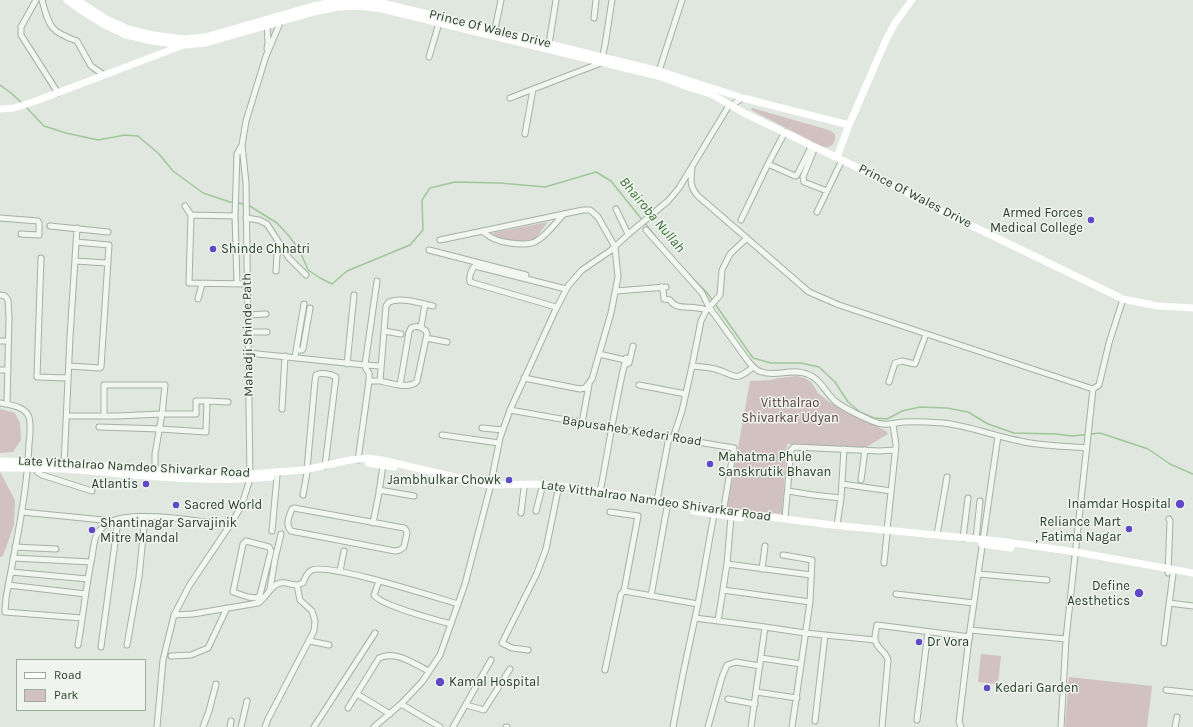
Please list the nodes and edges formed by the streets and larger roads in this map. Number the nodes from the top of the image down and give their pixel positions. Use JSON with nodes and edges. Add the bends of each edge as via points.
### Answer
{"nodes":[{"id":1,"x":36,"y":0,"type":"edge"},
{"id":2,"x":42,"y":0,"type":"edge"},
{"id":3,"x":67,"y":0,"type":"edge"},
{"id":4,"x":77,"y":0,"type":"edge"},
{"id":5,"x":501,"y":0,"type":"edge"},
{"id":6,"x":556,"y":0,"type":"edge"},
{"id":7,"x":596,"y":0,"type":"edge"},
{"id":8,"x":612,"y":0,"type":"edge"},
{"id":9,"x":682,"y":0,"type":"edge"},
{"id":10,"x":912,"y":0,"type":"edge"},
{"id":11,"x":594,"y":18,"type":"dead end"},
{"id":12,"x":279,"y":20,"type":"junction"},
{"id":13,"x":267,"y":23,"type":"junction"},
{"id":14,"x":439,"y":23,"type":"junction"},
{"id":15,"x":494,"y":34,"type":"junction"},
{"id":16,"x":183,"y":42,"type":"junction"},
{"id":17,"x":549,"y":44,"type":"junction"},
{"id":18,"x":266,"y":56,"type":"junction"},
{"id":19,"x":429,"y":57,"type":"dead end"},
{"id":20,"x":602,"y":60,"type":"junction"},
{"id":21,"x":660,"y":71,"type":"junction"},
{"id":22,"x":104,"y":75,"type":"junction"},
{"id":23,"x":533,"y":89,"type":"junction"},
{"id":24,"x":58,"y":93,"type":"junction"},
{"id":25,"x":510,"y":98,"type":"dead end"},
{"id":26,"x":743,"y":98,"type":"junction"},
{"id":27,"x":732,"y":106,"type":"junction"},
{"id":28,"x":0,"y":109,"type":"edge"},
{"id":29,"x":849,"y":125,"type":"junction"},
{"id":30,"x":785,"y":132,"type":"junction"},
{"id":31,"x":525,"y":134,"type":"dead end"},
{"id":32,"x":242,"y":145,"type":"junction"},
{"id":33,"x":814,"y":146,"type":"junction"},
{"id":34,"x":839,"y":158,"type":"junction"},
{"id":35,"x":768,"y":164,"type":"junction"},
{"id":36,"x":692,"y":166,"type":"junction"},
{"id":37,"x":827,"y":191,"type":"junction"},
{"id":38,"x":185,"y":206,"type":"dead end"},
{"id":39,"x":616,"y":209,"type":"dead end"},
{"id":40,"x":817,"y":212,"type":"dead end"},
{"id":41,"x":565,"y":214,"type":"junction"},
{"id":42,"x":191,"y":215,"type":"junction"},
{"id":43,"x":235,"y":216,"type":"junction"},
{"id":44,"x":0,"y":218,"type":"edge"},
{"id":45,"x":246,"y":218,"type":"junction"},
{"id":46,"x":741,"y":220,"type":"dead end"},
{"id":47,"x":50,"y":226,"type":"dead end"},
{"id":48,"x":77,"y":228,"type":"junction"},
{"id":49,"x":646,"y":230,"type":"dead end"},
{"id":50,"x":108,"y":232,"type":"dead end"},
{"id":51,"x":482,"y":232,"type":"junction"},
{"id":52,"x":630,"y":233,"type":"junction"},
{"id":53,"x":22,"y":234,"type":"dead end"},
{"id":54,"x":747,"y":238,"type":"junction"},
{"id":55,"x":440,"y":240,"type":"dead end"},
{"id":56,"x":76,"y":242,"type":"junction"},
{"id":57,"x":615,"y":247,"type":"junction"},
{"id":58,"x":282,"y":248,"type":"junction"},
{"id":59,"x":429,"y":250,"type":"dead end"},
{"id":60,"x":41,"y":258,"type":"dead end"},
{"id":61,"x":75,"y":261,"type":"junction"},
{"id":62,"x":107,"y":263,"type":"junction"},
{"id":63,"x":276,"y":271,"type":"dead end"},
{"id":64,"x":306,"y":275,"type":"dead end"},
{"id":65,"x":377,"y":281,"type":"dead end"},
{"id":66,"x":202,"y":284,"type":"junction"},
{"id":67,"x":238,"y":284,"type":"junction"},
{"id":68,"x":247,"y":284,"type":"junction"},
{"id":69,"x":567,"y":288,"type":"junction"},
{"id":70,"x":616,"y":291,"type":"junction"},
{"id":71,"x":0,"y":295,"type":"edge"},
{"id":72,"x":354,"y":295,"type":"dead end"},
{"id":73,"x":1123,"y":298,"type":"junction"},
{"id":74,"x":198,"y":299,"type":"dead end"},
{"id":75,"x":304,"y":304,"type":"dead end"},
{"id":76,"x":425,"y":304,"type":"junction"},
{"id":77,"x":433,"y":306,"type":"dead end"},
{"id":78,"x":556,"y":307,"type":"junction"},
{"id":79,"x":310,"y":308,"type":"dead end"},
{"id":80,"x":1193,"y":308,"type":"edge"},
{"id":81,"x":708,"y":309,"type":"junction"},
{"id":82,"x":266,"y":314,"type":"dead end"},
{"id":83,"x":248,"y":315,"type":"junction"},
{"id":84,"x":421,"y":327,"type":"junction"},
{"id":85,"x":384,"y":331,"type":"junction"},
{"id":86,"x":248,"y":332,"type":"junction"},
{"id":87,"x":267,"y":332,"type":"dead end"},
{"id":88,"x":401,"y":334,"type":"dead end"},
{"id":89,"x":926,"y":334,"type":"junction"},
{"id":90,"x":426,"y":338,"type":"junction"},
{"id":91,"x":0,"y":341,"type":"edge"},
{"id":92,"x":8,"y":341,"type":"junction"},
{"id":93,"x":447,"y":342,"type":"dead end"},
{"id":94,"x":633,"y":346,"type":"dead end"},
{"id":95,"x":296,"y":350,"type":"junction"},
{"id":96,"x":248,"y":353,"type":"junction"},
{"id":97,"x":599,"y":354,"type":"junction"},
{"id":98,"x":285,"y":356,"type":"junction"},
{"id":99,"x":295,"y":357,"type":"junction"},
{"id":100,"x":625,"y":360,"type":"junction"},
{"id":101,"x":347,"y":364,"type":"junction"},
{"id":102,"x":69,"y":366,"type":"junction"},
{"id":103,"x":381,"y":366,"type":"junction"},
{"id":104,"x":692,"y":366,"type":"junction"},
{"id":105,"x":753,"y":366,"type":"junction"},
{"id":106,"x":366,"y":367,"type":"junction"},
{"id":107,"x":0,"y":370,"type":"edge"},
{"id":108,"x":8,"y":370,"type":"junction"},
{"id":109,"x":68,"y":378,"type":"junction"},
{"id":110,"x":524,"y":378,"type":"junction"},
{"id":111,"x":369,"y":380,"type":"junction"},
{"id":112,"x":380,"y":381,"type":"junction"},
{"id":113,"x":889,"y":382,"type":"dead end"},
{"id":114,"x":589,"y":384,"type":"junction"},
{"id":115,"x":400,"y":385,"type":"junction"},
{"id":116,"x":639,"y":385,"type":"dead end"},
{"id":117,"x":1093,"y":389,"type":"junction"},
{"id":118,"x":0,"y":394,"type":"edge"},
{"id":119,"x":686,"y":394,"type":"junction"},
{"id":120,"x":7,"y":395,"type":"junction"},
{"id":121,"x":206,"y":401,"type":"junction"},
{"id":122,"x":228,"y":402,"type":"dead end"},
{"id":123,"x":0,"y":403,"type":"edge"},
{"id":124,"x":7,"y":404,"type":"junction"},
{"id":125,"x":282,"y":409,"type":"dead end"},
{"id":126,"x":510,"y":410,"type":"junction"},
{"id":127,"x":162,"y":414,"type":"junction"},
{"id":128,"x":67,"y":416,"type":"junction"},
{"id":129,"x":104,"y":416,"type":"junction"},
{"id":130,"x":582,"y":423,"type":"junction"},
{"id":131,"x":893,"y":424,"type":"junction"},
{"id":132,"x":99,"y":427,"type":"dead end"},
{"id":133,"x":482,"y":428,"type":"dead end"},
{"id":134,"x":612,"y":428,"type":"junction"},
{"id":135,"x":160,"y":429,"type":"junction"},
{"id":136,"x":503,"y":430,"type":"junction"},
{"id":137,"x":442,"y":435,"type":"dead end"},
{"id":138,"x":998,"y":436,"type":"junction"},
{"id":139,"x":671,"y":437,"type":"junction"},
{"id":140,"x":499,"y":443,"type":"junction"},
{"id":141,"x":1086,"y":448,"type":"junction"},
{"id":142,"x":844,"y":450,"type":"junction"},
{"id":143,"x":864,"y":450,"type":"junction"},
{"id":144,"x":895,"y":450,"type":"junction"},
{"id":145,"x":358,"y":460,"type":"junction"},
{"id":146,"x":0,"y":462,"type":"edge"},
{"id":147,"x":29,"y":464,"type":"junction"},
{"id":148,"x":383,"y":465,"type":"junction"},
{"id":149,"x":64,"y":466,"type":"junction"},
{"id":150,"x":325,"y":466,"type":"junction"},
{"id":151,"x":0,"y":468,"type":"edge"},
{"id":152,"x":37,"y":468,"type":"junction"},
{"id":153,"x":307,"y":471,"type":"junction"},
{"id":154,"x":155,"y":474,"type":"junction"},
{"id":155,"x":250,"y":476,"type":"junction"},
{"id":156,"x":277,"y":476,"type":"junction"},
{"id":157,"x":947,"y":477,"type":"dead end"},
{"id":158,"x":861,"y":480,"type":"dead end"},
{"id":159,"x":842,"y":484,"type":"junction"},
{"id":160,"x":491,"y":487,"type":"junction"},
{"id":161,"x":524,"y":488,"type":"junction"},
{"id":162,"x":542,"y":488,"type":"junction"},
{"id":163,"x":379,"y":490,"type":"junction"},
{"id":164,"x":558,"y":490,"type":"junction"},
{"id":165,"x":788,"y":491,"type":"junction"},
{"id":166,"x":891,"y":491,"type":"junction"},
{"id":167,"x":92,"y":492,"type":"dead end"},
{"id":168,"x":600,"y":492,"type":"junction"},
{"id":169,"x":302,"y":495,"type":"dead end"},
{"id":170,"x":414,"y":496,"type":"dead end"},
{"id":171,"x":841,"y":498,"type":"junction"},
{"id":172,"x":968,"y":498,"type":"dead end"},
{"id":173,"x":657,"y":500,"type":"junction"},
{"id":174,"x":980,"y":501,"type":"dead end"},
{"id":175,"x":668,"y":504,"type":"junction"},
{"id":176,"x":536,"y":511,"type":"dead end"},
{"id":177,"x":22,"y":512,"type":"junction"},
{"id":178,"x":610,"y":512,"type":"dead end"},
{"id":179,"x":521,"y":513,"type":"dead end"},
{"id":180,"x":723,"y":513,"type":"junction"},
{"id":181,"x":714,"y":514,"type":"junction"},
{"id":182,"x":146,"y":517,"type":"junction"},
{"id":183,"x":731,"y":517,"type":"junction"},
{"id":184,"x":785,"y":518,"type":"junction"},
{"id":185,"x":1170,"y":519,"type":"dead end"},
{"id":186,"x":118,"y":520,"type":"junction"},
{"id":187,"x":373,"y":523,"type":"junction"},
{"id":188,"x":108,"y":524,"type":"junction"},
{"id":189,"x":230,"y":525,"type":"junction"},
{"id":190,"x":837,"y":525,"type":"junction"},
{"id":191,"x":272,"y":531,"type":"dead end"},
{"id":192,"x":887,"y":532,"type":"junction"},
{"id":193,"x":281,"y":534,"type":"dead end"},
{"id":194,"x":938,"y":535,"type":"junction"},
{"id":195,"x":963,"y":538,"type":"junction"},
{"id":196,"x":980,"y":541,"type":"junction"},
{"id":197,"x":765,"y":546,"type":"dead end"},
{"id":198,"x":15,"y":547,"type":"junction"},
{"id":199,"x":56,"y":549,"type":"dead end"},
{"id":200,"x":344,"y":551,"type":"dead end"},
{"id":201,"x":1076,"y":553,"type":"junction"},
{"id":202,"x":783,"y":555,"type":"dead end"},
{"id":203,"x":13,"y":558,"type":"junction"},
{"id":204,"x":91,"y":562,"type":"junction"},
{"id":205,"x":884,"y":563,"type":"dead end"},
{"id":206,"x":726,"y":564,"type":"junction"},
{"id":207,"x":762,"y":569,"type":"junction"},
{"id":208,"x":340,"y":571,"type":"junction"},
{"id":209,"x":11,"y":572,"type":"junction"},
{"id":210,"x":1170,"y":572,"type":"junction"},
{"id":211,"x":1193,"y":573,"type":"edge"},
{"id":212,"x":978,"y":574,"type":"junction"},
{"id":213,"x":811,"y":575,"type":"junction"},
{"id":214,"x":1193,"y":577,"type":"edge"},
{"id":215,"x":88,"y":579,"type":"junction"},
{"id":216,"x":1047,"y":580,"type":"dead end"},
{"id":217,"x":379,"y":581,"type":"junction"},
{"id":218,"x":8,"y":585,"type":"junction"},
{"id":219,"x":297,"y":585,"type":"junction"},
{"id":220,"x":270,"y":589,"type":"junction"},
{"id":221,"x":723,"y":590,"type":"junction"},
{"id":222,"x":624,"y":591,"type":"junction"},
{"id":223,"x":86,"y":594,"type":"junction"},
{"id":224,"x":896,"y":594,"type":"dead end"},
{"id":225,"x":259,"y":596,"type":"junction"},
{"id":226,"x":651,"y":596,"type":"junction"},
{"id":227,"x":810,"y":602,"type":"junction"},
{"id":228,"x":258,"y":603,"type":"junction"},
{"id":229,"x":974,"y":603,"type":"junction"},
{"id":230,"x":1169,"y":603,"type":"junction"},
{"id":231,"x":458,"y":604,"type":"junction"},
{"id":232,"x":698,"y":604,"type":"junction"},
{"id":233,"x":1193,"y":606,"type":"edge"},
{"id":234,"x":227,"y":608,"type":"junction"},
{"id":235,"x":174,"y":615,"type":"junction"},
{"id":236,"x":82,"y":618,"type":"junction"},
{"id":237,"x":695,"y":618,"type":"junction"},
{"id":238,"x":718,"y":621,"type":"junction"},
{"id":239,"x":450,"y":624,"type":"junction"},
{"id":240,"x":765,"y":627,"type":"junction"},
{"id":241,"x":970,"y":630,"type":"junction"},
{"id":242,"x":928,"y":632,"type":"junction"},
{"id":243,"x":375,"y":633,"type":"dead end"},
{"id":244,"x":805,"y":633,"type":"junction"},
{"id":245,"x":825,"y":635,"type":"junction"},
{"id":246,"x":970,"y":637,"type":"junction"},
{"id":247,"x":1066,"y":639,"type":"junction"},
{"id":248,"x":875,"y":640,"type":"junction"},
{"id":249,"x":310,"y":641,"type":"junction"},
{"id":250,"x":1164,"y":643,"type":"dead end"},
{"id":251,"x":78,"y":645,"type":"dead end"},
{"id":252,"x":127,"y":645,"type":"dead end"},
{"id":253,"x":329,"y":645,"type":"dead end"},
{"id":254,"x":100,"y":647,"type":"dead end"},
{"id":255,"x":528,"y":650,"type":"dead end"},
{"id":256,"x":172,"y":656,"type":"dead end"},
{"id":257,"x":761,"y":658,"type":"junction"},
{"id":258,"x":491,"y":660,"type":"dead end"},
{"id":259,"x":801,"y":664,"type":"junction"},
{"id":260,"x":760,"y":666,"type":"junction"},
{"id":261,"x":510,"y":670,"type":"dead end"},
{"id":262,"x":606,"y":670,"type":"dead end"},
{"id":263,"x":429,"y":671,"type":"junction"},
{"id":264,"x":216,"y":684,"type":"dead end"},
{"id":265,"x":1166,"y":690,"type":"dead end"},
{"id":266,"x":756,"y":692,"type":"junction"},
{"id":267,"x":1193,"y":693,"type":"edge"},
{"id":268,"x":357,"y":694,"type":"junction"},
{"id":269,"x":797,"y":698,"type":"junction"},
{"id":270,"x":728,"y":699,"type":"dead end"},
{"id":271,"x":247,"y":701,"type":"dead end"},
{"id":272,"x":401,"y":704,"type":"junction"},
{"id":273,"x":755,"y":704,"type":"junction"},
{"id":274,"x":466,"y":705,"type":"junction"},
{"id":275,"x":348,"y":708,"type":"dead end"},
{"id":276,"x":390,"y":714,"type":"junction"},
{"id":277,"x":1177,"y":717,"type":"dead end"},
{"id":278,"x":917,"y":720,"type":"dead end"},
{"id":279,"x":231,"y":721,"type":"dead end"},
{"id":280,"x":815,"y":722,"type":"dead end"},
{"id":281,"x":157,"y":727,"type":"edge"},
{"id":282,"x":203,"y":727,"type":"edge"},
{"id":283,"x":230,"y":727,"type":"edge"},
{"id":284,"x":241,"y":727,"type":"edge"},
{"id":285,"x":265,"y":727,"type":"edge"},
{"id":286,"x":314,"y":727,"type":"edge"},
{"id":287,"x":374,"y":727,"type":"edge"},
{"id":288,"x":440,"y":727,"type":"edge"},
{"id":289,"x":453,"y":727,"type":"edge"},
{"id":290,"x":673,"y":727,"type":"edge"},
{"id":291,"x":708,"y":727,"type":"edge"},
{"id":292,"x":752,"y":727,"type":"edge"},
{"id":293,"x":792,"y":727,"type":"edge"},
{"id":294,"x":882,"y":727,"type":"edge"},
{"id":295,"x":961,"y":727,"type":"edge"},
{"id":296,"x":1061,"y":727,"type":"edge"},
{"id":297,"x":1175,"y":727,"type":"edge"}],
"edges":[{"from":1,"to":24,"type":"street","via":[[21,27],[21,35]]},
{"from":2,"to":22,"type":"street","via":[[47,20],[54,30],[77,41],[91,66]]},
{"from":3,"to":16,"type":"street","name":"Prince Of Wales Drive","via":[[103,24],[126,35],[152,41]]},
{"from":4,"to":16,"type":"street","name":"Prince Of Wales Drive","via":[[106,19],[128,29]]},
{"from":5,"to":15,"type":"street"},
{"from":6,"to":17,"type":"street"},
{"from":7,"to":11,"type":"street"},
{"from":8,"to":20,"type":"street"},
{"from":9,"to":21,"type":"street"},
{"from":10,"to":29,"type":"street","via":[[886,40]]},
{"from":12,"to":13,"type":"street","name":"Prince Of Wales Drive"},
{"from":12,"to":14,"type":"street","name":"Prince Of Wales Drive","via":[[338,7],[358,6]]},
{"from":12,"to":15,"type":"street","name":"Prince Of Wales Drive","via":[[313,6],[358,0],[383,3]]},
{"from":12,"to":18,"type":"street","name":"Mahadji Shinde Path"},
{"from":13,"to":16,"type":"street","name":"Prince Of Wales Drive","via":[[206,43]]},
{"from":13,"to":18,"type":"street","name":"Mahadji Shinde Path"},
{"from":14,"to":15,"type":"street","name":"Prince Of Wales Drive"},
{"from":14,"to":19,"type":"street"},
{"from":15,"to":17,"type":"street","name":"Prince Of Wales Drive"},
{"from":15,"to":20,"type":"street","name":"Prince Of Wales Drive"},
{"from":16,"to":22,"type":"street"},
{"from":17,"to":20,"type":"street","name":"Prince Of Wales Drive"},
{"from":18,"to":32,"type":"street","name":"Mahadji Shinde Path","via":[[247,118]]},
{"from":20,"to":21,"type":"street","name":"Prince Of Wales Drive"},
{"from":20,"to":23,"type":"street"},
{"from":20,"to":27,"type":"street","name":"Prince Of Wales Drive","via":[[711,94]]},
{"from":21,"to":26,"type":"street","name":"Prince Of Wales Drive"},
{"from":22,"to":24,"type":"street"},
{"from":23,"to":25,"type":"street"},
{"from":23,"to":31,"type":"street"},
{"from":24,"to":28,"type":"street","via":[[14,108]]},
{"from":26,"to":27,"type":"street"},
{"from":26,"to":29,"type":"street","name":"Prince Of Wales Drive"},
{"from":27,"to":30,"type":"street","name":"Prince Of Wales Drive"},
{"from":27,"to":36,"type":"street","via":[[728,107]]},
{"from":29,"to":34,"type":"street"},
{"from":30,"to":33,"type":"street","name":"Prince Of Wales Drive"},
{"from":30,"to":35,"type":"street"},
{"from":32,"to":43,"type":"street","via":[[237,154]]},
{"from":32,"to":45,"type":"street","name":"Mahadji Shinde Path"},
{"from":33,"to":34,"type":"street","name":"Prince Of Wales Drive"},
{"from":33,"to":35,"type":"street","via":[[795,176]]},
{"from":33,"to":37,"type":"street","via":[[803,177],[804,182]]},
{"from":34,"to":37,"type":"street"},
{"from":34,"to":73,"type":"street","name":"Prince Of Wales Drive","via":[[931,206]]},
{"from":35,"to":46,"type":"street"},
{"from":36,"to":52,"type":"street","via":[[668,201]]},
{"from":36,"to":54,"type":"street","via":[[693,191]]},
{"from":37,"to":40,"type":"street"},
{"from":38,"to":42,"type":"street"},
{"from":39,"to":52,"type":"street"},
{"from":41,"to":51,"type":"street"},
{"from":41,"to":51,"type":"street","via":[[533,243],[523,245],[502,242]]},
{"from":41,"to":57,"type":"street","via":[[590,210],[598,217]]},
{"from":42,"to":43,"type":"street"},
{"from":42,"to":66,"type":"street","via":[[189,283]]},
{"from":43,"to":67,"type":"street"},
{"from":44,"to":53,"type":"street","via":[[38,221],[39,235]]},
{"from":45,"to":58,"type":"street","via":[[267,224]]},
{"from":45,"to":68,"type":"street","name":"Mahadji Shinde Path"},
{"from":47,"to":48,"type":"street"},
{"from":48,"to":50,"type":"street"},
{"from":48,"to":56,"type":"street"},
{"from":49,"to":81,"type":"street","via":[[702,293]]},
{"from":51,"to":55,"type":"street"},
{"from":52,"to":57,"type":"street"},
{"from":54,"to":81,"type":"street","via":[[724,264],[720,295]]},
{"from":54,"to":89,"type":"street","via":[[808,292]]},
{"from":56,"to":61,"type":"street"},
{"from":56,"to":62,"type":"street","via":[[109,244]]},
{"from":57,"to":69,"type":"street","via":[[582,270]]},
{"from":57,"to":70,"type":"street","via":[[618,277]]},
{"from":58,"to":63,"type":"street","via":[[277,255]]},
{"from":58,"to":64,"type":"street"},
{"from":59,"to":69,"type":"street"},
{"from":60,"to":109,"type":"street","via":[[37,377]]},
{"from":61,"to":62,"type":"street"},
{"from":61,"to":102,"type":"street"},
{"from":62,"to":102,"type":"street","via":[[101,367]]},
{"from":65,"to":106,"type":"street"},
{"from":66,"to":67,"type":"street"},
{"from":66,"to":74,"type":"street"},
{"from":67,"to":68,"type":"street"},
{"from":68,"to":83,"type":"street","name":"Mahadji Shinde Path"},
{"from":69,"to":78,"type":"street"},
{"from":69,"to":78,"type":"street","via":[[473,267],[470,282]]},
{"from":70,"to":81,"type":"street","via":[[664,287],[664,299],[670,300],[672,304],[678,307]]},
{"from":70,"to":97,"type":"street"},
{"from":71,"to":92,"type":"street","via":[[8,300]]},
{"from":72,"to":101,"type":"street"},
{"from":73,"to":80,"type":"street","name":"Prince Of Wales Drive","via":[[1158,306]]},
{"from":73,"to":117,"type":"street","via":[[1099,385]]},
{"from":75,"to":95,"type":"street"},
{"from":76,"to":77,"type":"street"},
{"from":76,"to":84,"type":"street"},
{"from":76,"to":85,"type":"street","via":[[399,299],[388,302]]},
{"from":78,"to":110,"type":"street"},
{"from":79,"to":95,"type":"street","via":[[303,349]]},
{"from":81,"to":104,"type":"street","via":[[701,321]]},
{"from":81,"to":105,"type":"street"},
{"from":82,"to":83,"type":"street"},
{"from":83,"to":86,"type":"street","name":"Mahadji Shinde Path"},
{"from":84,"to":90,"type":"street","via":[[426,331]]},
{"from":84,"to":115,"type":"street","via":[[414,326],[409,332]]},
{"from":85,"to":88,"type":"street"},
{"from":85,"to":103,"type":"street"},
{"from":86,"to":87,"type":"street"},
{"from":86,"to":96,"type":"street","name":"Mahadji Shinde Path"},
{"from":89,"to":113,"type":"street","via":[[915,364],[902,361],[895,363]]},
{"from":89,"to":117,"type":"street"},
{"from":90,"to":93,"type":"street"},
{"from":90,"to":115,"type":"street","via":[[417,381],[411,386]]},
{"from":91,"to":92,"type":"street"},
{"from":92,"to":108,"type":"street"},
{"from":94,"to":100,"type":"street","via":[[629,363],[626,364]]},
{"from":95,"to":99,"type":"street"},
{"from":96,"to":98,"type":"street"},
{"from":96,"to":155,"type":"street","name":"Mahadji Shinde Path"},
{"from":97,"to":100,"type":"street"},
{"from":97,"to":114,"type":"street"},
{"from":98,"to":99,"type":"street"},
{"from":98,"to":125,"type":"street"},
{"from":99,"to":101,"type":"street"},
{"from":100,"to":134,"type":"street"},
{"from":101,"to":106,"type":"street"},
{"from":102,"to":109,"type":"street"},
{"from":103,"to":106,"type":"street"},
{"from":103,"to":112,"type":"street"},
{"from":104,"to":105,"type":"street","via":[[716,369],[738,377]]},
{"from":104,"to":119,"type":"street"},
{"from":105,"to":131,"type":"street","via":[[768,374],[807,374],[836,402],[871,421]]},
{"from":106,"to":111,"type":"street"},
{"from":107,"to":108,"type":"street"},
{"from":108,"to":120,"type":"street"},
{"from":109,"to":128,"type":"street"},
{"from":110,"to":114,"type":"street","via":[[580,389]]},
{"from":110,"to":126,"type":"street"},
{"from":111,"to":112,"type":"street"},
{"from":111,"to":145,"type":"street"},
{"from":112,"to":115,"type":"street"},
{"from":114,"to":130,"type":"street"},
{"from":116,"to":119,"type":"street"},
{"from":117,"to":141,"type":"street"},
{"from":118,"to":120,"type":"street"},
{"from":119,"to":139,"type":"street"},
{"from":120,"to":124,"type":"street"},
{"from":121,"to":122,"type":"street"},
{"from":121,"to":127,"type":"street","via":[[196,401],[196,414]]},
{"from":121,"to":135,"type":"street","via":[[206,432]]},
{"from":123,"to":124,"type":"street"},
{"from":124,"to":147,"type":"street","via":[[21,408],[29,416]]},
{"from":126,"to":130,"type":"street","name":"Bapusaheb Kedari Road"},
{"from":126,"to":136,"type":"street"},
{"from":127,"to":129,"type":"street"},
{"from":127,"to":129,"type":"street","via":[[164,385],[104,386]]},
{"from":127,"to":135,"type":"street"},
{"from":128,"to":129,"type":"street"},
{"from":128,"to":149,"type":"street"},
{"from":130,"to":134,"type":"street","name":"Bapusaheb Kedari Road"},
{"from":131,"to":138,"type":"street","via":[[924,421],[945,423]]},
{"from":131,"to":144,"type":"street"},
{"from":132,"to":135,"type":"street"},
{"from":133,"to":136,"type":"street"},
{"from":134,"to":139,"type":"street","name":"Bapusaheb Kedari Road"},
{"from":134,"to":168,"type":"street"},
{"from":135,"to":154,"type":"street","via":[[155,454]]},
{"from":136,"to":140,"type":"street"},
{"from":137,"to":140,"type":"street"},
{"from":138,"to":141,"type":"street","via":[[1021,442]]},
{"from":138,"to":196,"type":"street"},
{"from":139,"to":173,"type":"street"},
{"from":139,"to":180,"type":"street","name":"Bapusaheb Kedari Road","via":[[734,448]]},
{"from":140,"to":160,"type":"street"},
{"from":141,"to":201,"type":"street"},
{"from":142,"to":143,"type":"street"},
{"from":142,"to":159,"type":"street"},
{"from":142,"to":165,"type":"street","via":[[792,448]]},
{"from":143,"to":144,"type":"street"},
{"from":143,"to":158,"type":"street"},
{"from":144,"to":166,"type":"street"},
{"from":145,"to":150,"type":"street","name":"Late Vitthalrao Namdeo Shivarkar Road"},
{"from":145,"to":160,"type":"street","name":"Late Vitthalrao Namdeo Shivarkar Road","via":[[382,460]]},
{"from":146,"to":147,"type":"street","name":"Late Vitthalrao Namdeo Shivarkar Road"},
{"from":147,"to":149,"type":"street","name":"Late Vitthalrao Namdeo Shivarkar Road"},
{"from":147,"to":151,"type":"street","name":"Late Vitthalrao Namdeo Shivarkar Road"},
{"from":147,"to":152,"type":"street","name":"Late Vitthalrao Namdeo Shivarkar Road"},
{"from":147,"to":177,"type":"street"},
{"from":148,"to":153,"type":"street","name":"Late Vitthalrao Namdeo Shivarkar Road","via":[[366,463]]},
{"from":148,"to":160,"type":"street","name":"Late Vitthalrao Namdeo Shivarkar Road"},
{"from":148,"to":163,"type":"street"},
{"from":149,"to":152,"type":"street","name":"Late Vitthalrao Namdeo Shivarkar Road"},
{"from":149,"to":154,"type":"street","name":"Late Vitthalrao Namdeo Shivarkar Road"},
{"from":150,"to":153,"type":"street","name":"Late Vitthalrao Namdeo Shivarkar Road"},
{"from":150,"to":153,"type":"street","via":[[336,377],[319,373],[315,381]]},
{"from":152,"to":167,"type":"street","via":[[37,472],[42,475]]},
{"from":153,"to":155,"type":"street","name":"Late Vitthalrao Namdeo Shivarkar Road"},
{"from":153,"to":156,"type":"street","name":"Late Vitthalrao Namdeo Shivarkar Road"},
{"from":153,"to":169,"type":"street"},
{"from":154,"to":155,"type":"street","name":"Late Vitthalrao Namdeo Shivarkar Road","via":[[232,480]]},
{"from":155,"to":156,"type":"street","name":"Late Vitthalrao Namdeo Shivarkar Road"},
{"from":155,"to":189,"type":"street","name":"Mahadji Shinde Path","via":[[241,507]]},
{"from":156,"to":191,"type":"street"},
{"from":157,"to":194,"type":"street"},
{"from":159,"to":166,"type":"street"},
{"from":159,"to":171,"type":"street"},
{"from":160,"to":161,"type":"street","name":"Late Vitthalrao Namdeo Shivarkar Road"},
{"from":160,"to":168,"type":"street","name":"Late Vitthalrao Namdeo Shivarkar Road","via":[[544,484]]},
{"from":160,"to":231,"type":"street"},
{"from":161,"to":162,"type":"street","name":"Late Vitthalrao Namdeo Shivarkar Road"},
{"from":161,"to":179,"type":"street"},
{"from":162,"to":164,"type":"street","name":"Late Vitthalrao Namdeo Shivarkar Road"},
{"from":162,"to":176,"type":"street"},
{"from":163,"to":170,"type":"street"},
{"from":163,"to":187,"type":"street"},
{"from":164,"to":175,"type":"street","name":"Late Vitthalrao Namdeo Shivarkar Road"},
{"from":164,"to":255,"type":"street","via":[[546,550],[502,643],[512,648]]},
{"from":165,"to":171,"type":"street"},
{"from":165,"to":184,"type":"street"},
{"from":166,"to":192,"type":"street"},
{"from":168,"to":173,"type":"street","name":"Late Vitthalrao Namdeo Shivarkar Road"},
{"from":171,"to":190,"type":"street"},
{"from":172,"to":195,"type":"street"},
{"from":173,"to":175,"type":"street","name":"Late Vitthalrao Namdeo Shivarkar Road"},
{"from":174,"to":196,"type":"street"},
{"from":175,"to":180,"type":"street","name":"Late Vitthalrao Namdeo Shivarkar Road"},
{"from":175,"to":181,"type":"street","name":"Late Vitthalrao Namdeo Shivarkar Road"},
{"from":175,"to":226,"type":"street"},
{"from":177,"to":188,"type":"street","via":[[103,520]]},
{"from":177,"to":198,"type":"street"},
{"from":178,"to":222,"type":"street","via":[[638,516]]},
{"from":180,"to":181,"type":"street","name":"Late Vitthalrao Namdeo Shivarkar Road"},
{"from":180,"to":183,"type":"street","name":"Late Vitthalrao Namdeo Shivarkar Road"},
{"from":180,"to":184,"type":"street","name":"Late Vitthalrao Namdeo Shivarkar Road"},
{"from":181,"to":232,"type":"street"},
{"from":182,"to":186,"type":"street"},
{"from":182,"to":189,"type":"street"},
{"from":182,"to":252,"type":"street"},
{"from":183,"to":192,"type":"street","name":"Late Vitthalrao Namdeo Shivarkar Road"},
{"from":183,"to":206,"type":"street"},
{"from":184,"to":190,"type":"street","name":"Late Vitthalrao Namdeo Shivarkar Road"},
{"from":185,"to":210,"type":"street"},
{"from":186,"to":188,"type":"street"},
{"from":186,"to":254,"type":"street"},
{"from":187,"to":187,"type":"street","via":[[404,528],[407,533],[404,547],[394,551],[290,531],[288,528],[290,513],[294,508]]},
{"from":188,"to":204,"type":"street","via":[[96,536]]},
{"from":189,"to":235,"type":"street","name":"Mahadji Shinde Path","via":[[189,586]]},
{"from":190,"to":192,"type":"street","name":"Late Vitthalrao Namdeo Shivarkar Road"},
{"from":192,"to":194,"type":"street","name":"Late Vitthalrao Namdeo Shivarkar Road"},
{"from":192,"to":196,"type":"street","name":"Late Vitthalrao Namdeo Shivarkar Road"},
{"from":192,"to":205,"type":"street"},
{"from":193,"to":220,"type":"street"},
{"from":194,"to":195,"type":"street","name":"Late Vitthalrao Namdeo Shivarkar Road"},
{"from":195,"to":196,"type":"street","name":"Late Vitthalrao Namdeo Shivarkar Road"},
{"from":196,"to":201,"type":"street","name":"Late Vitthalrao Namdeo Shivarkar Road"},
{"from":196,"to":212,"type":"street"},
{"from":197,"to":207,"type":"street"},
{"from":198,"to":199,"type":"street"},
{"from":198,"to":203,"type":"street"},
{"from":200,"to":208,"type":"street"},
{"from":201,"to":210,"type":"street","name":"Late Vitthalrao Namdeo Shivarkar Road"},
{"from":201,"to":247,"type":"street"},
{"from":202,"to":213,"type":"street","via":[[812,560]]},
{"from":203,"to":204,"type":"street"},
{"from":203,"to":209,"type":"street"},
{"from":204,"to":215,"type":"street"},
{"from":206,"to":207,"type":"street"},
{"from":206,"to":221,"type":"street"},
{"from":207,"to":213,"type":"street"},
{"from":208,"to":217,"type":"street"},
{"from":208,"to":219,"type":"street","via":[[311,570],[303,582]]},
{"from":209,"to":215,"type":"street"},
{"from":209,"to":218,"type":"street"},
{"from":210,"to":211,"type":"street","name":"Late Vitthalrao Namdeo Shivarkar Road"},
{"from":210,"to":214,"type":"street","name":"Late Vitthalrao Namdeo Shivarkar Road"},
{"from":210,"to":230,"type":"street"},
{"from":212,"to":216,"type":"street"},
{"from":212,"to":229,"type":"street"},
{"from":213,"to":227,"type":"street"},
{"from":215,"to":223,"type":"street"},
{"from":217,"to":231,"type":"street"},
{"from":217,"to":239,"type":"street","via":[[374,595],[376,599]]},
{"from":218,"to":223,"type":"street"},
{"from":218,"to":236,"type":"street","via":[[5,612]]},
{"from":219,"to":220,"type":"street","via":[[280,583]]},
{"from":219,"to":249,"type":"street","via":[[300,600],[312,611],[315,621]]},
{"from":220,"to":228,"type":"street"},
{"from":221,"to":227,"type":"street"},
{"from":221,"to":238,"type":"street"},
{"from":222,"to":226,"type":"street"},
{"from":222,"to":262,"type":"street"},
{"from":223,"to":236,"type":"street"},
{"from":224,"to":229,"type":"street"},
{"from":225,"to":225,"type":"street","via":[[271,551],[269,547],[246,541],[243,544],[232,590],[248,597]]},
{"from":225,"to":228,"type":"street"},
{"from":226,"to":232,"type":"street"},
{"from":227,"to":244,"type":"street"},
{"from":228,"to":234,"type":"street"},
{"from":229,"to":241,"type":"street"},
{"from":230,"to":233,"type":"street"},
{"from":230,"to":250,"type":"street"},
{"from":231,"to":239,"type":"street"},
{"from":232,"to":237,"type":"street"},
{"from":234,"to":235,"type":"street"},
{"from":234,"to":256,"type":"street","via":[[208,648],[191,656]]},
{"from":235,"to":281,"type":"street","name":"Mahadji Shinde Path","via":[[163,660]]},
{"from":236,"to":251,"type":"street"},
{"from":237,"to":238,"type":"street"},
{"from":237,"to":290,"type":"street"},
{"from":238,"to":240,"type":"street"},
{"from":239,"to":263,"type":"street","via":[[440,655]]},
{"from":240,"to":244,"type":"street"},
{"from":240,"to":257,"type":"street"},
{"from":241,"to":246,"type":"street"},
{"from":241,"to":247,"type":"street"},
{"from":242,"to":246,"type":"street"},
{"from":242,"to":248,"type":"street","via":[[877,625]]},
{"from":242,"to":278,"type":"street"},
{"from":243,"to":286,"type":"street"},
{"from":244,"to":245,"type":"street"},
{"from":244,"to":259,"type":"street"},
{"from":245,"to":248,"type":"street"},
{"from":245,"to":280,"type":"street"},
{"from":246,"to":295,"type":"street","via":[[959,722]]},
{"from":247,"to":296,"type":"street"},
{"from":248,"to":294,"type":"street","via":[[888,660]]},
{"from":249,"to":253,"type":"street"},
{"from":249,"to":285,"type":"street"},
{"from":257,"to":259,"type":"street"},
{"from":257,"to":260,"type":"street"},
{"from":258,"to":274,"type":"street"},
{"from":259,"to":269,"type":"street"},
{"from":260,"to":266,"type":"street"},
{"from":260,"to":291,"type":"street","via":[[736,662],[727,666]]},
{"from":261,"to":274,"type":"street","via":[[484,710]]},
{"from":263,"to":268,"type":"street","via":[[396,656],[385,655],[378,658]]},
{"from":263,"to":272,"type":"street"},
{"from":264,"to":282,"type":"street","via":[[210,711]]},
{"from":265,"to":267,"type":"street"},
{"from":266,"to":269,"type":"street"},
{"from":266,"to":273,"type":"street"},
{"from":268,"to":275,"type":"street"},
{"from":268,"to":276,"type":"street"},
{"from":269,"to":293,"type":"street"},
{"from":270,"to":273,"type":"street"},
{"from":271,"to":284,"type":"street"},
{"from":272,"to":276,"type":"street"},
{"from":272,"to":288,"type":"street"},
{"from":273,"to":292,"type":"street"},
{"from":274,"to":289,"type":"street"},
{"from":276,"to":287,"type":"street"},
{"from":277,"to":297,"type":"street"},
{"from":279,"to":283,"type":"street"}]}
